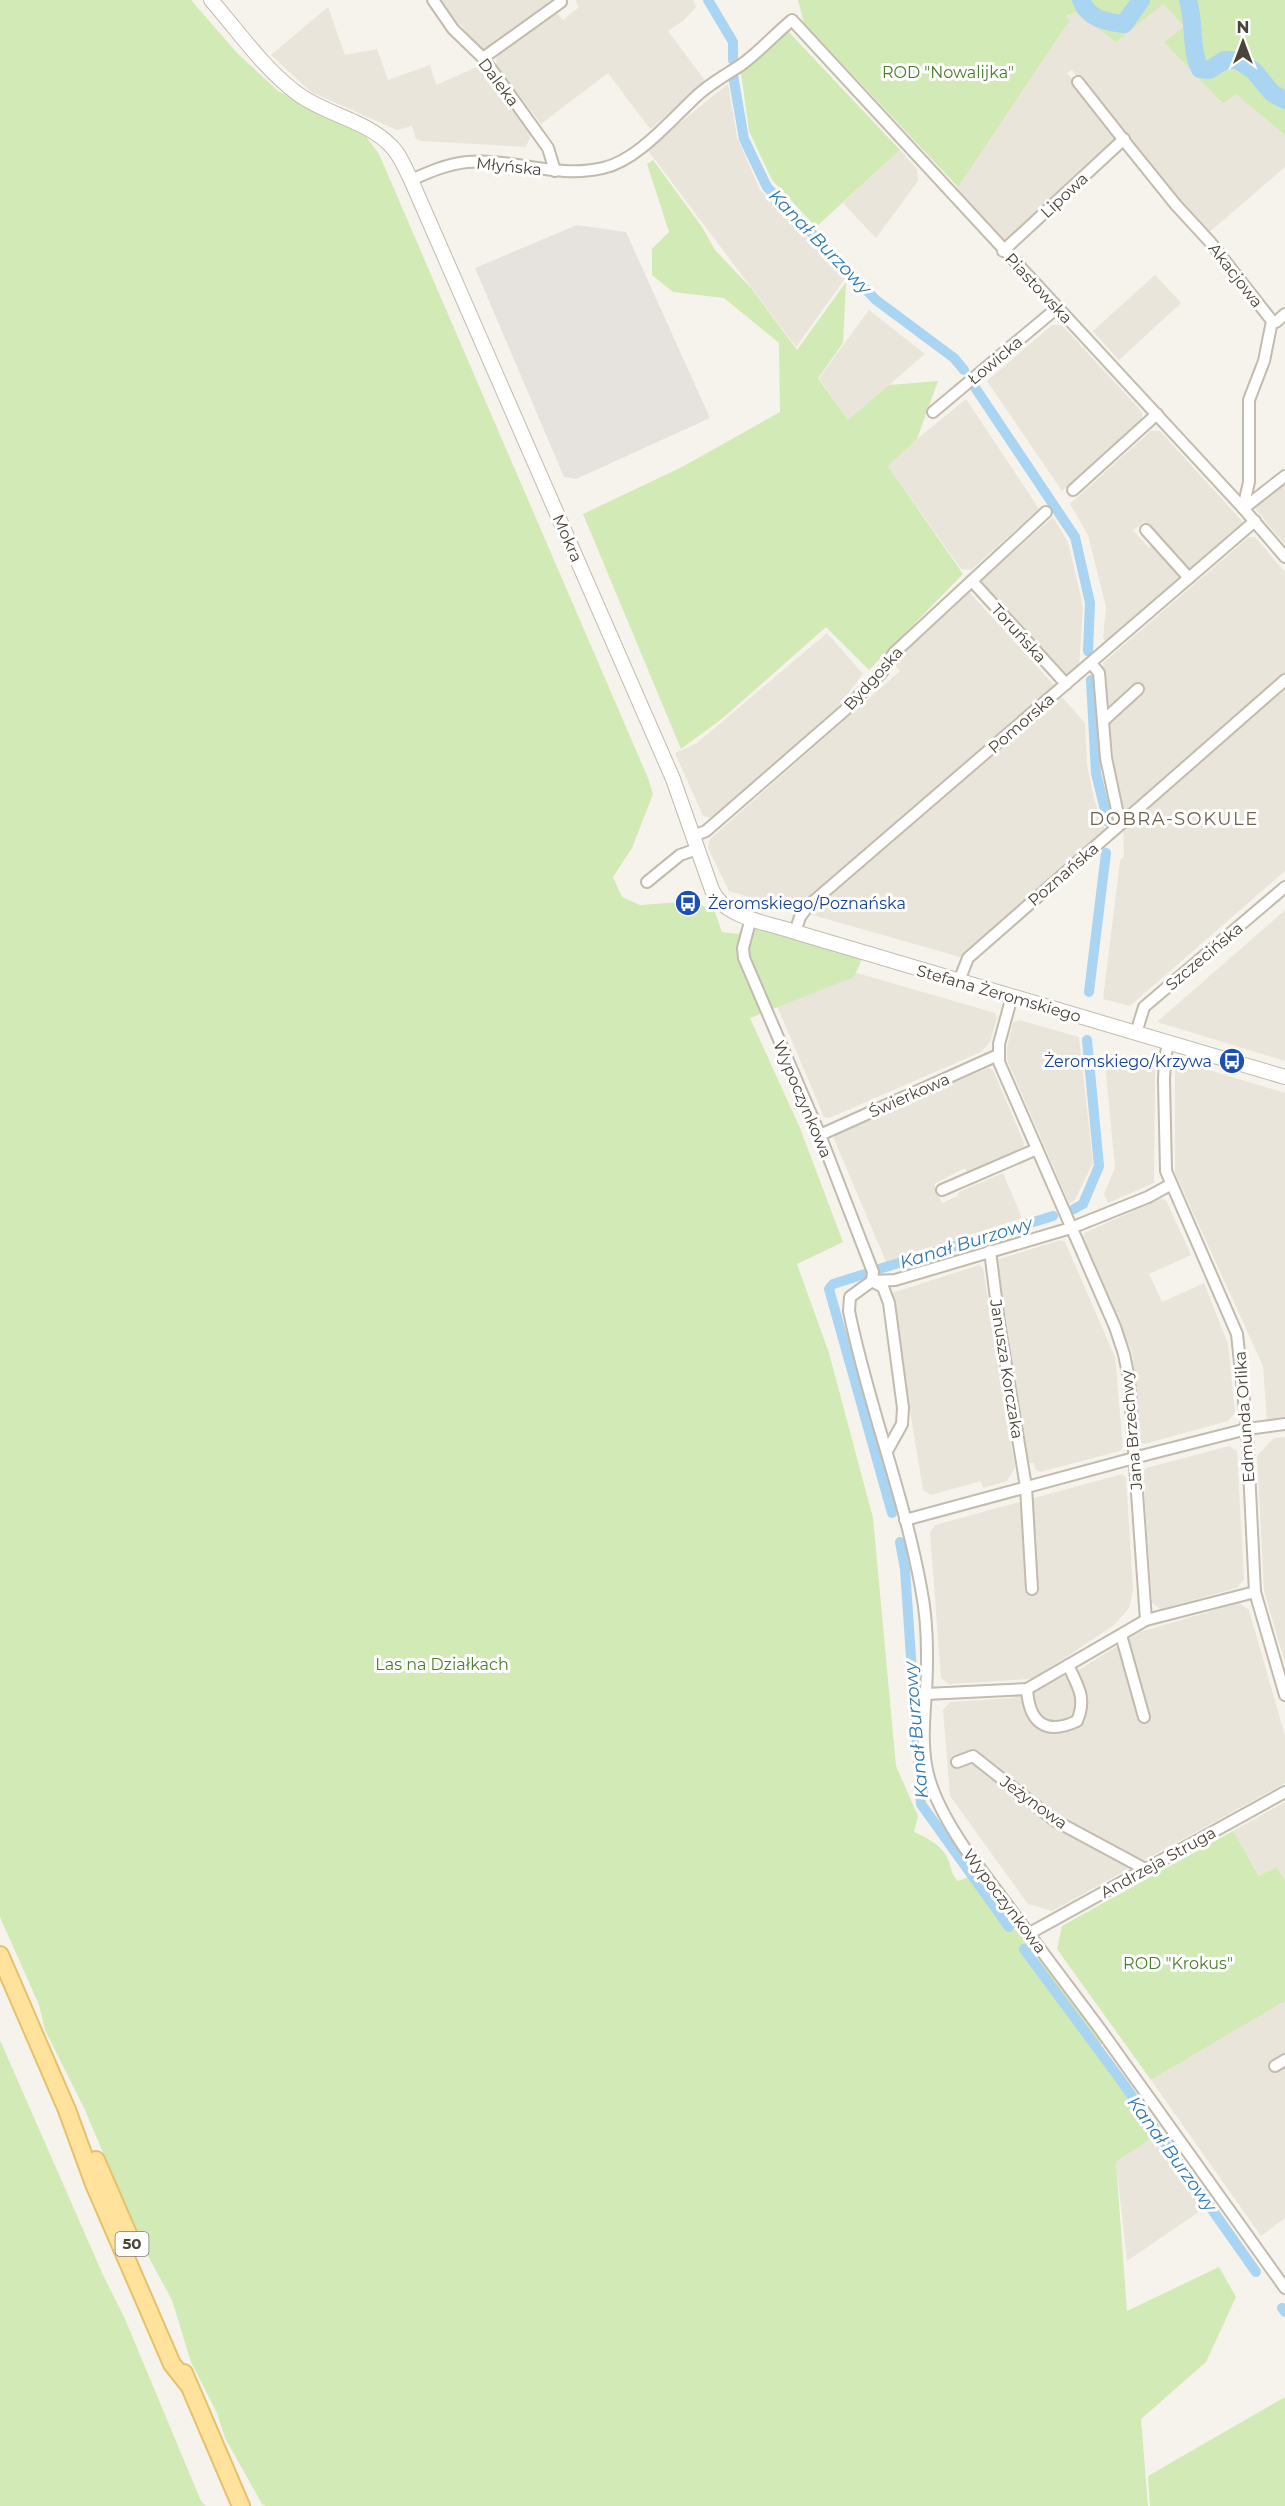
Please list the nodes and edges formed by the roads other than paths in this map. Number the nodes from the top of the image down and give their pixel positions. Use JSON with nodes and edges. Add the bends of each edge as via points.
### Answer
{"nodes":[{"id":1,"x":211,"y":0,"type":"edge"},
{"id":2,"x":433,"y":0,"type":"edge"},
{"id":3,"x":561,"y":2,"type":"dead end"},
{"id":4,"x":792,"y":20,"type":"joint"},
{"id":5,"x":483,"y":58,"type":"junction"},
{"id":6,"x":1078,"y":82,"type":"dead end"},
{"id":7,"x":1124,"y":139,"type":"junction"},
{"id":8,"x":555,"y":171,"type":"junction"},
{"id":9,"x":411,"y":180,"type":"junction"},
{"id":10,"x":1004,"y":251,"type":"junction"},
{"id":11,"x":1057,"y":308,"type":"junction"},
{"id":12,"x":1285,"y":314,"type":"edge"},
{"id":13,"x":1272,"y":321,"type":"junction"},
{"id":14,"x":933,"y":412,"type":"dead end"},
{"id":15,"x":1157,"y":414,"type":"junction"},
{"id":16,"x":1285,"y":476,"type":"edge"},
{"id":17,"x":1073,"y":490,"type":"dead end"},
{"id":18,"x":1243,"y":508,"type":"junction"},
{"id":19,"x":1046,"y":512,"type":"dead end"},
{"id":20,"x":1255,"y":521,"type":"junction"},
{"id":21,"x":1146,"y":530,"type":"dead end"},
{"id":22,"x":1285,"y":557,"type":"edge"},
{"id":23,"x":1189,"y":578,"type":"junction"},
{"id":24,"x":972,"y":581,"type":"junction"},
{"id":25,"x":1091,"y":663,"type":"junction"},
{"id":26,"x":1285,"y":680,"type":"edge"},
{"id":27,"x":1066,"y":684,"type":"junction"},
{"id":28,"x":1138,"y":689,"type":"dead end"},
{"id":29,"x":1103,"y":721,"type":"junction"},
{"id":30,"x":1120,"y":824,"type":"junction"},
{"id":31,"x":695,"y":842,"type":"junction"},
{"id":32,"x":647,"y":882,"type":"dead end"},
{"id":33,"x":1285,"y":887,"type":"edge"},
{"id":34,"x":717,"y":900,"type":"joint"},
{"id":35,"x":751,"y":918,"type":"junction"},
{"id":36,"x":795,"y":932,"type":"junction"},
{"id":37,"x":959,"y":981,"type":"junction"},
{"id":38,"x":1012,"y":996,"type":"junction"},
{"id":39,"x":1136,"y":1033,"type":"junction"},
{"id":40,"x":1168,"y":1043,"type":"junction"},
{"id":41,"x":998,"y":1055,"type":"junction"},
{"id":42,"x":1285,"y":1077,"type":"edge"},
{"id":43,"x":820,"y":1135,"type":"junction"},
{"id":44,"x":1037,"y":1149,"type":"junction"},
{"id":45,"x":1170,"y":1185,"type":"junction"},
{"id":46,"x":942,"y":1190,"type":"dead end"},
{"id":47,"x":1071,"y":1228,"type":"junction"},
{"id":48,"x":990,"y":1251,"type":"junction"},
{"id":49,"x":872,"y":1281,"type":"junction"},
{"id":50,"x":1285,"y":1424,"type":"edge"},
{"id":51,"x":1247,"y":1429,"type":"junction"},
{"id":52,"x":887,"y":1451,"type":"junction"},
{"id":53,"x":1134,"y":1458,"type":"junction"},
{"id":54,"x":1026,"y":1487,"type":"junction"},
{"id":55,"x":905,"y":1520,"type":"junction"},
{"id":56,"x":1032,"y":1588,"type":"dead end"},
{"id":57,"x":1255,"y":1592,"type":"junction"},
{"id":58,"x":1146,"y":1620,"type":"junction"},
{"id":59,"x":1120,"y":1635,"type":"junction"},
{"id":60,"x":1281,"y":1662,"type":"edge"},
{"id":61,"x":1068,"y":1665,"type":"junction"},
{"id":62,"x":1028,"y":1689,"type":"junction"},
{"id":63,"x":926,"y":1694,"type":"junction"},
{"id":64,"x":1285,"y":1695,"type":"edge"},
{"id":65,"x":1144,"y":1717,"type":"dead end"},
{"id":66,"x":957,"y":1762,"type":"dead end"},
{"id":67,"x":1285,"y":1792,"type":"edge"},
{"id":68,"x":1145,"y":1869,"type":"junction"},
{"id":69,"x":1030,"y":1933,"type":"junction"},
{"id":70,"x":0,"y":1955,"type":"edge"},
{"id":71,"x":1285,"y":2060,"type":"edge"},
{"id":72,"x":1275,"y":2066,"type":"dead end"},
{"id":73,"x":1285,"y":2288,"type":"edge"},
{"id":74,"x":241,"y":2506,"type":"edge"}],
"edges":[{"from":1,"to":9,"type":"street","via":[[283,82],[310,102],[387,142]]},
{"from":2,"to":5,"type":"street","name":"Daleka","via":[[453,29]]},
{"from":3,"to":5,"type":"street"},
{"from":4,"to":8,"type":"street","name":"Młyńska","via":[[623,159],[604,168]]},
{"from":4,"to":10,"type":"street","name":"Piastowska"},
{"from":5,"to":8,"type":"street","name":"Daleka","via":[[548,148]]},
{"from":6,"to":7,"type":"street","name":"Akacjowa"},
{"from":7,"to":10,"type":"street","name":"Lipowa"},
{"from":7,"to":13,"type":"street","name":"Akacjowa"},
{"from":8,"to":9,"type":"street","name":"Młyńska","via":[[468,162]]},
{"from":9,"to":31,"type":"street","name":"Mokra","via":[[673,779]]},
{"from":10,"to":11,"type":"street","name":"Piastowska"},
{"from":11,"to":14,"type":"street","name":"Łowicka"},
{"from":11,"to":15,"type":"street","name":"Piastowska"},
{"from":12,"to":13,"type":"street"},
{"from":13,"to":18,"type":"street","name":"Akacjowa","via":[[1262,367],[1249,400],[1249,482]]},
{"from":15,"to":17,"type":"street"},
{"from":15,"to":18,"type":"street","name":"Piastowska"},
{"from":16,"to":18,"type":"street"},
{"from":18,"to":20,"type":"street","name":"Piastowska"},
{"from":19,"to":24,"type":"street","name":"Bydgoska"},
{"from":20,"to":22,"type":"street","name":"Piastowska"},
{"from":20,"to":23,"type":"street","name":"Pomorska"},
{"from":21,"to":23,"type":"street"},
{"from":23,"to":25,"type":"street","name":"Pomorska"},
{"from":24,"to":27,"type":"street","name":"Toruńska"},
{"from":24,"to":31,"type":"street","name":"Bydgoska","via":[[894,653],[882,672],[844,711]]},
{"from":25,"to":27,"type":"street","name":"Pomorska"},
{"from":25,"to":29,"type":"street","via":[[1100,673]]},
{"from":26,"to":30,"type":"street","name":"Poznańska"},
{"from":27,"to":36,"type":"street","name":"Pomorska","via":[[808,906]]},
{"from":28,"to":29,"type":"street"},
{"from":29,"to":30,"type":"street","via":[[1108,776]]},
{"from":30,"to":37,"type":"street","name":"Poznańska","via":[[968,958]]},
{"from":31,"to":32,"type":"street","name":"Bydgoska"},
{"from":31,"to":34,"type":"street","name":"Mokra"},
{"from":33,"to":39,"type":"street","name":"Szczecińska","via":[[1144,1007]]},
{"from":34,"to":35,"type":"street","name":"Stefana Żeromskiego"},
{"from":35,"to":36,"type":"street","name":"Stefana Żeromskiego"},
{"from":35,"to":43,"type":"street","name":"Wypoczynkowa","via":[[742,948],[744,958]]},
{"from":36,"to":37,"type":"street","name":"Stefana Żeromskiego"},
{"from":37,"to":38,"type":"street","name":"Stefana Żeromskiego"},
{"from":38,"to":39,"type":"street","name":"Stefana Żeromskiego"},
{"from":38,"to":41,"type":"street"},
{"from":39,"to":40,"type":"street","name":"Stefana Żeromskiego"},
{"from":40,"to":42,"type":"street","name":"Stefana Żeromskiego"},
{"from":40,"to":45,"type":"street","name":"Edmunda Orlika","via":[[1165,1128]]},
{"from":41,"to":43,"type":"street","name":"Świerkowa"},
{"from":41,"to":44,"type":"street","name":"Jana Brzechwy"},
{"from":43,"to":49,"type":"street","name":"Wypoczynkowa","via":[[871,1263]]},
{"from":44,"to":46,"type":"street"},
{"from":44,"to":47,"type":"street","name":"Jana Brzechwy"},
{"from":45,"to":47,"type":"street"},
{"from":45,"to":51,"type":"street","name":"Edmunda Orlika","via":[[1237,1334]]},
{"from":47,"to":48,"type":"street"},
{"from":47,"to":53,"type":"street","name":"Jana Brzechwy","via":[[1124,1354]]},
{"from":48,"to":49,"type":"street","via":[[895,1280]]},
{"from":48,"to":54,"type":"street","name":"Janusza Korczaka"},
{"from":49,"to":52,"type":"street","name":"Wypoczynkowa","via":[[883,1287],[889,1303],[903,1408],[902,1424]]},
{"from":49,"to":52,"type":"street","name":"Wypoczynkowa","via":[[850,1297],[849,1311]]},
{"from":50,"to":51,"type":"street"},
{"from":51,"to":53,"type":"street"},
{"from":51,"to":57,"type":"street","name":"Edmunda Orlika"},
{"from":52,"to":55,"type":"street","name":"Wypoczynkowa"},
{"from":53,"to":54,"type":"street"},
{"from":53,"to":58,"type":"street","name":"Jana Brzechwy"},
{"from":54,"to":55,"type":"street"},
{"from":54,"to":56,"type":"street","name":"Janusza Korczaka"},
{"from":55,"to":63,"type":"street","name":"Wypoczynkowa","via":[[923,1600]]},
{"from":57,"to":58,"type":"street"},
{"from":57,"to":60,"type":"street","name":"Edmunda Orlika"},
{"from":58,"to":59,"type":"street"},
{"from":59,"to":61,"type":"street"},
{"from":59,"to":65,"type":"street"},
{"from":60,"to":64,"type":"street","name":"Edmunda Orlika"},
{"from":61,"to":62,"type":"street"},
{"from":61,"to":62,"type":"street","via":[[1082,1695],[1083,1708],[1077,1721],[1065,1727],[1048,1728],[1034,1718],[1028,1706]]},
{"from":62,"to":63,"type":"street"},
{"from":63,"to":69,"type":"street","name":"Wypoczynkowa","via":[[928,1776],[946,1819]]},
{"from":66,"to":68,"type":"street","name":"Jeżynowa","via":[[973,1756],[1054,1820]]},
{"from":67,"to":68,"type":"street","name":"Andrzeja Struga"},
{"from":68,"to":69,"type":"street","name":"Andrzeja Struga"},
{"from":69,"to":73,"type":"street","name":"Wypoczynkowa"},
{"from":70,"to":74,"type":"main road","number":"50","via":[[158,2332],[172,2364],[187,2383]]},
{"from":71,"to":72,"type":"street"}]}
